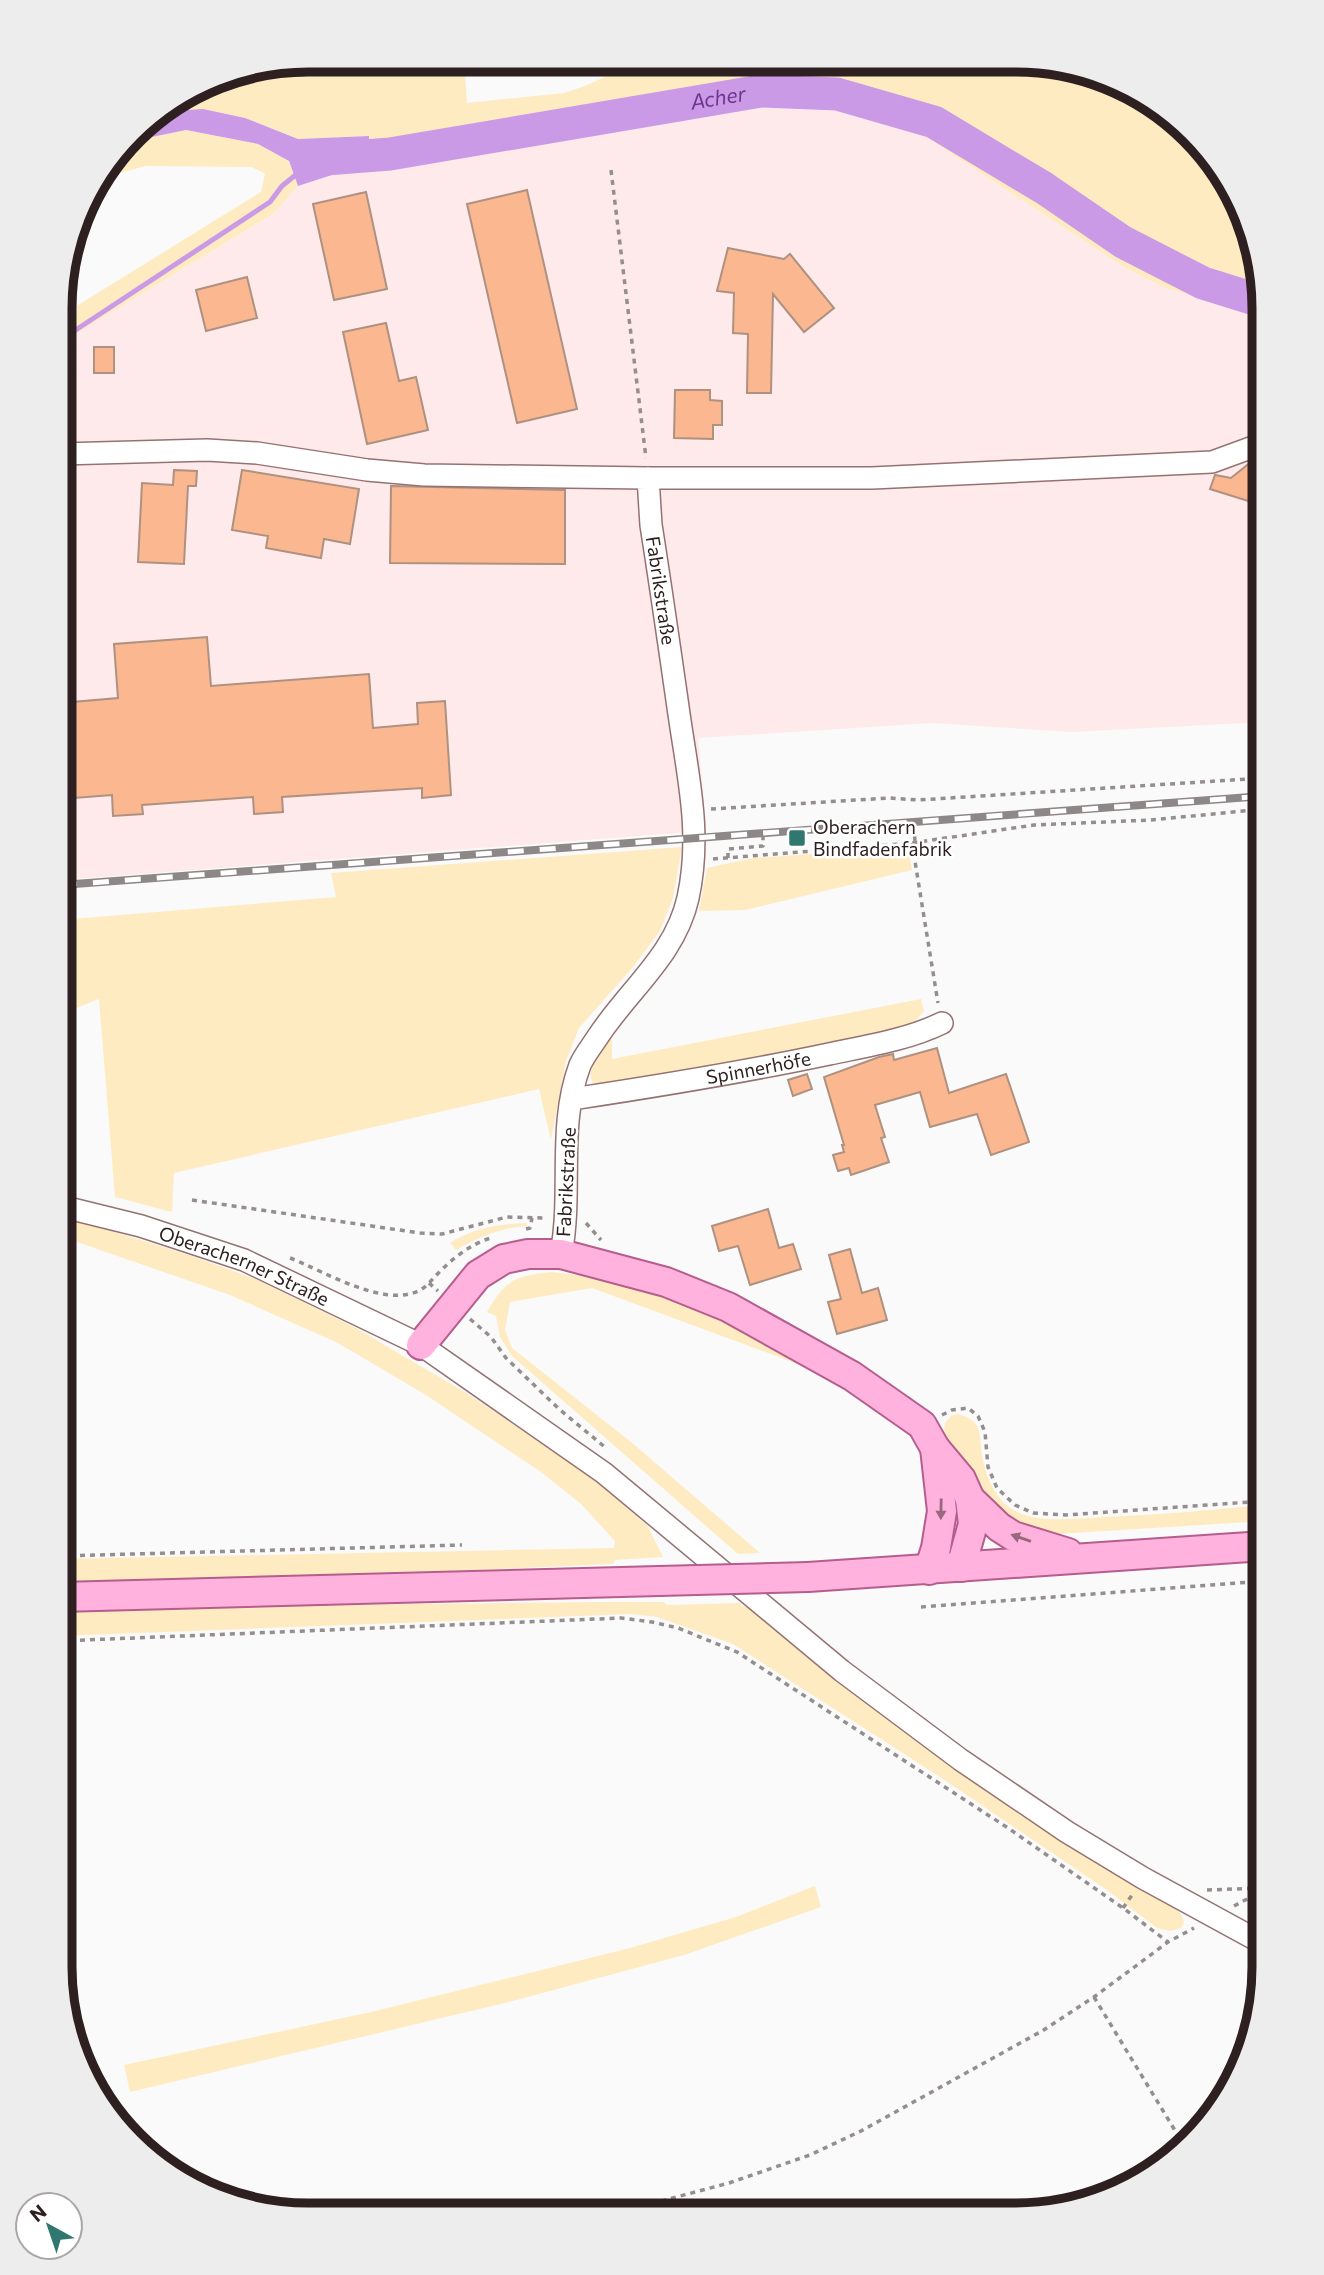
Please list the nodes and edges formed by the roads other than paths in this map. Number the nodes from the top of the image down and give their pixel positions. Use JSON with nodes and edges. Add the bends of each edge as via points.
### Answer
{"nodes":[{"id":1,"x":1252,"y":447,"type":"edge"},
{"id":2,"x":72,"y":454,"type":"edge"},
{"id":3,"x":648,"y":478,"type":"junction"},
{"id":4,"x":942,"y":1023,"type":"road end"},
{"id":5,"x":572,"y":1099,"type":"junction"},
{"id":6,"x":72,"y":1209,"type":"edge"},
{"id":7,"x":561,"y":1254,"type":"junction"},
{"id":8,"x":421,"y":1345,"type":"junction"},
{"id":9,"x":928,"y":1436,"type":"junction"},
{"id":10,"x":970,"y":1499,"type":"junction"},
{"id":11,"x":1252,"y":1547,"type":"edge"},
{"id":12,"x":1084,"y":1558,"type":"junction"},
{"id":13,"x":961,"y":1567,"type":"junction"},
{"id":14,"x":929,"y":1570,"type":"junction"},
{"id":15,"x":72,"y":1597,"type":"edge"},
{"id":16,"x":1252,"y":1938,"type":"edge"}],
"edges":[{"from":1,"to":3,"type":"street","via":[[1212,462],[872,478]]},
{"from":2,"to":3,"type":"street","via":[[207,450],[424,475]]},
{"from":3,"to":5,"type":"street","name":"Fabrikstraße","via":[[694,810],[694,859],[680,926],[580,1064]]},
{"from":4,"to":5,"type":"street","name":"Spinnerhöfe","via":[[894,1040],[809,1058]]},
{"from":5,"to":7,"type":"street","name":"Fabrikstraße"},
{"from":6,"to":8,"type":"street","name":"Oberacherner Straße","via":[[244,1260]]},
{"from":7,"to":8,"type":"main road","via":[[503,1259],[478,1275]]},
{"from":7,"to":9,"type":"main road","via":[[666,1282],[728,1307],[852,1376]]},
{"from":8,"to":16,"type":"street","name":"Oberacherner Straße","via":[[604,1473],[842,1671],[961,1760],[1067,1832]]},
{"from":9,"to":10,"type":"main road","via":[[961,1479]]},
{"from":9,"to":14,"type":"main road","one_way":true,"via":[[942,1511]]},
{"from":12,"to":10,"type":"main road","one_way":true,"via":[[1013,1536]]},
{"from":10,"to":13,"type":"main road","via":[[973,1524]]},
{"from":11,"to":12,"type":"main road"},
{"from":12,"to":13,"type":"main road"},
{"from":13,"to":14,"type":"main road"},
{"from":14,"to":15,"type":"main road","bridge":true}]}
